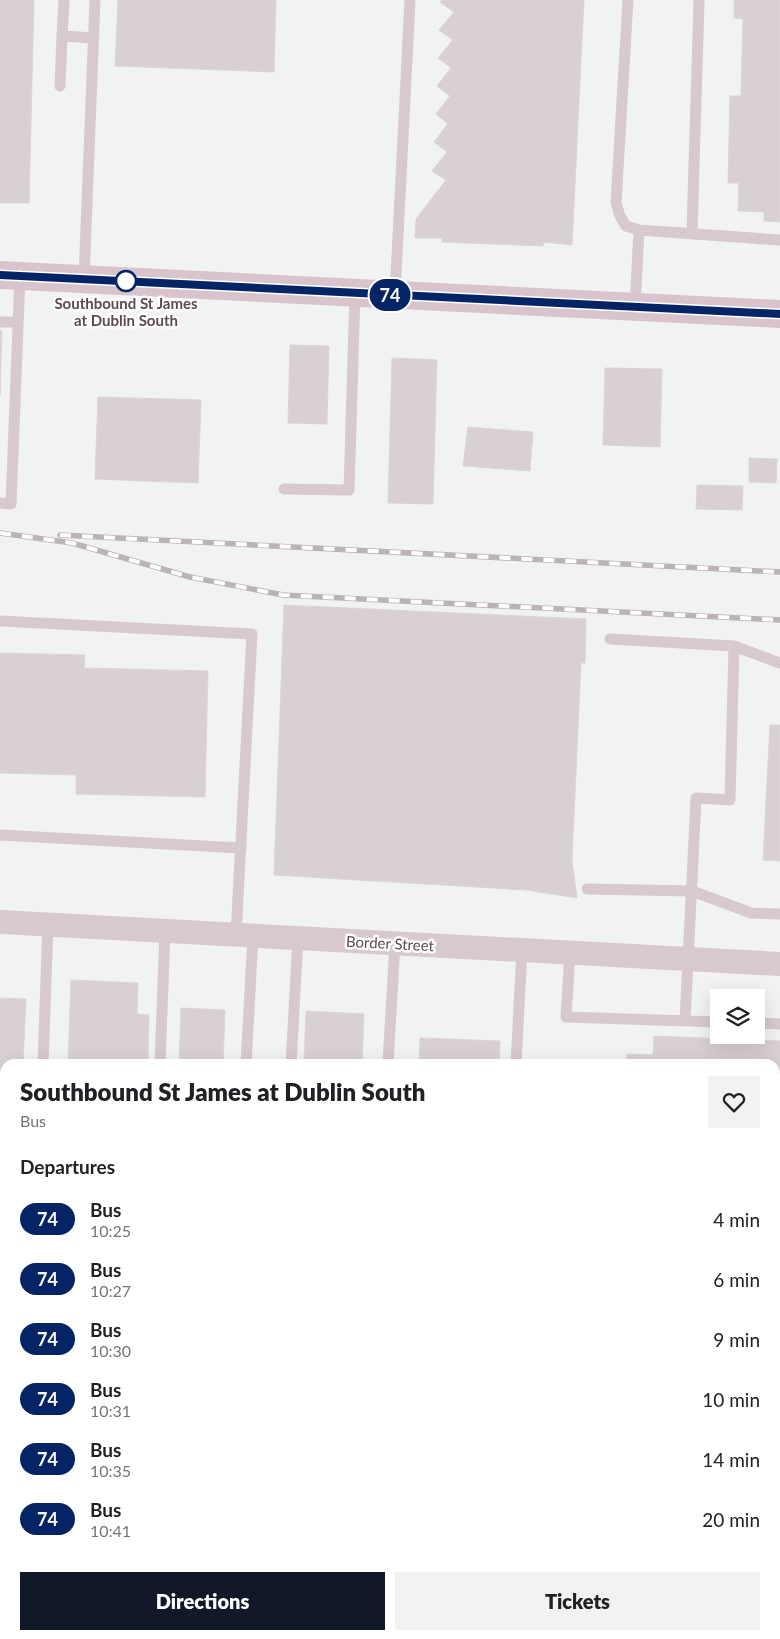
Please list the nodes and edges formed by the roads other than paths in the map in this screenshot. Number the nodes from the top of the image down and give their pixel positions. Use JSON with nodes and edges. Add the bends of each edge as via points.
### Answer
{"nodes":[{"id":1,"x":64,"y":0,"type":"edge"},
{"id":2,"x":95,"y":0,"type":"edge"},
{"id":3,"x":410,"y":0,"type":"edge"},
{"id":4,"x":628,"y":0,"type":"edge"},
{"id":5,"x":699,"y":0,"type":"edge"},
{"id":6,"x":62,"y":36,"type":"junction"},
{"id":7,"x":94,"y":38,"type":"junction"},
{"id":8,"x":60,"y":86,"type":"dead end"},
{"id":9,"x":639,"y":230,"type":"junction"},
{"id":10,"x":692,"y":234,"type":"junction"},
{"id":11,"x":780,"y":240,"type":"edge"},
{"id":12,"x":10,"y":275,"type":"edge"},
{"id":13,"x":84,"y":279,"type":"junction"},
{"id":14,"x":355,"y":293,"type":"junction"},
{"id":15,"x":395,"y":295,"type":"junction"},
{"id":16,"x":635,"y":307,"type":"junction"},
{"id":17,"x":780,"y":314,"type":"edge"},
{"id":18,"x":0,"y":322,"type":"edge"},
{"id":19,"x":18,"y":322,"type":"junction"},
{"id":20,"x":284,"y":489,"type":"dead end"},
{"id":21,"x":0,"y":503,"type":"edge"},
{"id":22,"x":0,"y":621,"type":"edge"},
{"id":23,"x":610,"y":639,"type":"dead end"},
{"id":24,"x":734,"y":646,"type":"junction"},
{"id":25,"x":780,"y":663,"type":"edge"},
{"id":26,"x":0,"y":835,"type":"edge"},
{"id":27,"x":241,"y":848,"type":"junction"},
{"id":28,"x":587,"y":888,"type":"dead end"},
{"id":29,"x":692,"y":892,"type":"junction"},
{"id":30,"x":780,"y":914,"type":"edge"},
{"id":31,"x":0,"y":922,"type":"edge"},
{"id":32,"x":48,"y":924,"type":"junction"},
{"id":33,"x":165,"y":930,"type":"junction"},
{"id":34,"x":245,"y":935,"type":"junction"},
{"id":35,"x":298,"y":938,"type":"junction"},
{"id":36,"x":395,"y":943,"type":"junction"},
{"id":37,"x":522,"y":950,"type":"junction"},
{"id":38,"x":570,"y":953,"type":"junction"},
{"id":39,"x":689,"y":959,"type":"junction"},
{"id":40,"x":780,"y":964,"type":"edge"},
{"id":41,"x":685,"y":1021,"type":"junction"},
{"id":42,"x":710,"y":1022,"type":"edge"},
{"id":43,"x":765,"y":1023,"type":"edge"},
{"id":44,"x":780,"y":1024,"type":"edge"},
{"id":45,"x":43,"y":1059,"type":"edge"},
{"id":46,"x":160,"y":1059,"type":"edge"},
{"id":47,"x":246,"y":1059,"type":"edge"},
{"id":48,"x":291,"y":1059,"type":"edge"},
{"id":49,"x":388,"y":1059,"type":"edge"},
{"id":50,"x":516,"y":1059,"type":"edge"}],
"edges":[{"from":1,"to":6,"type":"lane"},
{"from":2,"to":7,"type":"lane"},
{"from":3,"to":15,"type":"lane"},
{"from":4,"to":9,"type":"lane","via":[[616,203],[626,226]]},
{"from":5,"to":10,"type":"lane"},
{"from":6,"to":7,"type":"lane"},
{"from":6,"to":8,"type":"lane"},
{"from":7,"to":13,"type":"lane"},
{"from":9,"to":10,"type":"lane"},
{"from":9,"to":16,"type":"lane"},
{"from":10,"to":11,"type":"lane"},
{"from":12,"to":13,"type":"main road"},
{"from":12,"to":19,"type":"lane"},
{"from":13,"to":14,"type":"main road"},
{"from":14,"to":15,"type":"main road"},
{"from":14,"to":20,"type":"lane","via":[[349,490]]},
{"from":15,"to":16,"type":"main road"},
{"from":16,"to":17,"type":"main road"},
{"from":18,"to":19,"type":"lane"},
{"from":19,"to":21,"type":"lane","via":[[11,504]]},
{"from":22,"to":27,"type":"lane","via":[[252,634]]},
{"from":23,"to":24,"type":"lane"},
{"from":24,"to":25,"type":"lane"},
{"from":24,"to":29,"type":"lane","via":[[730,800],[696,798]]},
{"from":26,"to":27,"type":"lane"},
{"from":27,"to":34,"type":"lane"},
{"from":28,"to":29,"type":"lane"},
{"from":29,"to":30,"type":"lane","via":[[751,913]]},
{"from":29,"to":39,"type":"lane"},
{"from":31,"to":32,"type":"street","name":"Border Street"},
{"from":32,"to":33,"type":"street","name":"Border Street"},
{"from":32,"to":45,"type":"lane"},
{"from":33,"to":34,"type":"street","name":"Border Street"},
{"from":33,"to":46,"type":"lane"},
{"from":34,"to":35,"type":"street","name":"Border Street"},
{"from":34,"to":47,"type":"lane"},
{"from":35,"to":36,"type":"street","name":"Border Street"},
{"from":35,"to":48,"type":"lane"},
{"from":36,"to":37,"type":"street","name":"Border Street"},
{"from":36,"to":49,"type":"lane"},
{"from":37,"to":38,"type":"street","name":"Border Street"},
{"from":37,"to":50,"type":"lane"},
{"from":38,"to":39,"type":"street","name":"Border Street"},
{"from":38,"to":41,"type":"lane","via":[[566,1017]]},
{"from":39,"to":40,"type":"street","name":"Border Street"},
{"from":39,"to":41,"type":"lane"},
{"from":41,"to":42,"type":"lane"},
{"from":43,"to":44,"type":"lane"}]}
